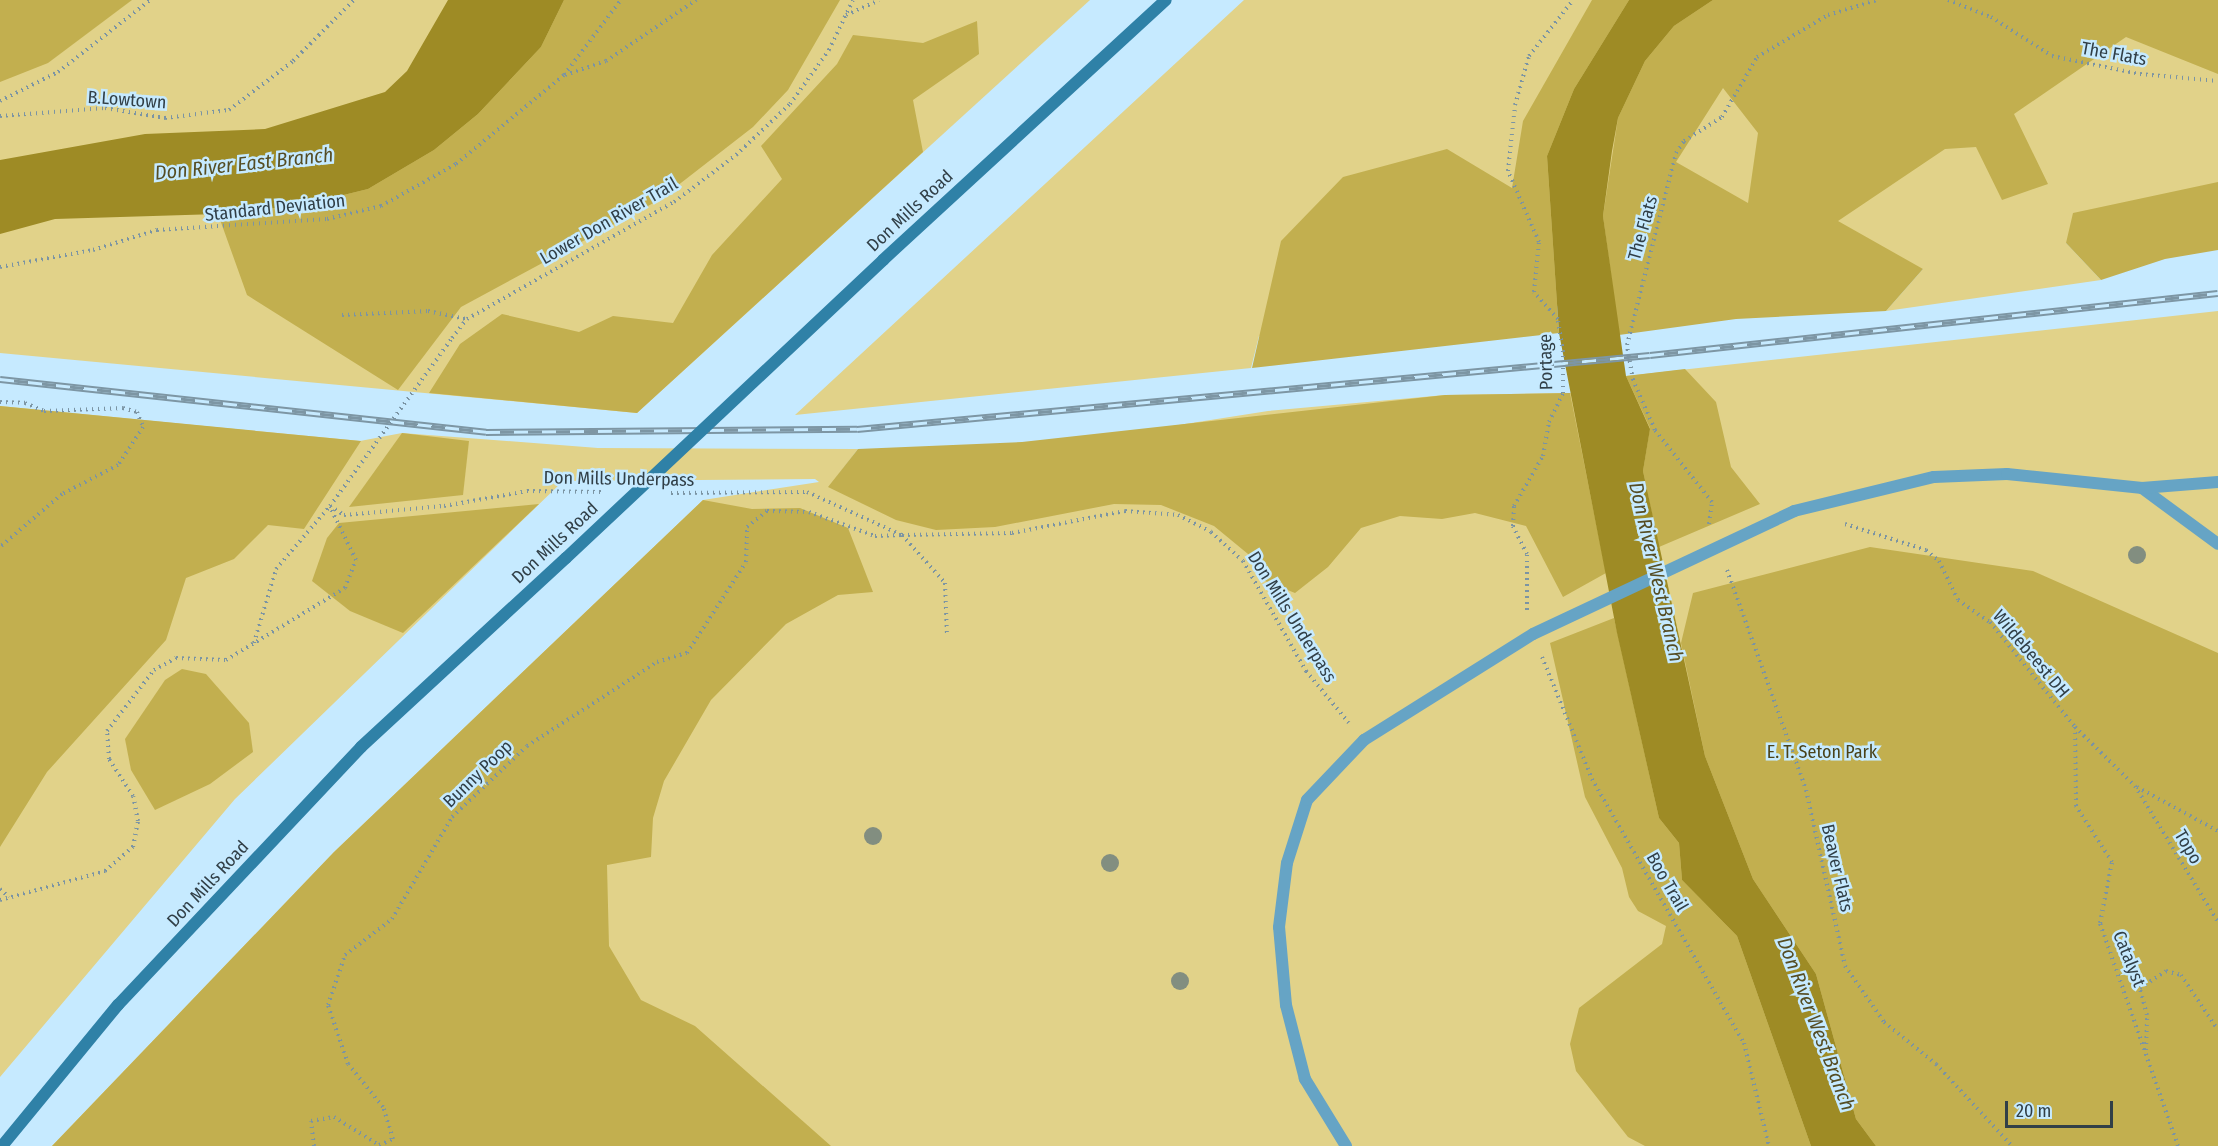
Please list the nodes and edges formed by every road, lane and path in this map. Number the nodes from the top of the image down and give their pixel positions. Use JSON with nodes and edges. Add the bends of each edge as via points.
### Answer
{"nodes":[{"id":1,"x":150,"y":0,"type":"edge"},
{"id":2,"x":354,"y":0,"type":"edge"},
{"id":3,"x":621,"y":0,"type":"edge"},
{"id":4,"x":696,"y":0,"type":"edge"},
{"id":5,"x":853,"y":0,"type":"edge"},
{"id":6,"x":879,"y":0,"type":"edge"},
{"id":7,"x":1166,"y":0,"type":"edge"},
{"id":8,"x":1573,"y":0,"type":"edge"},
{"id":9,"x":1877,"y":0,"type":"edge"},
{"id":10,"x":1948,"y":0,"type":"edge"},
{"id":11,"x":845,"y":16,"type":"junction"},
{"id":12,"x":564,"y":75,"type":"junction"},
{"id":13,"x":2218,"y":81,"type":"edge"},
{"id":14,"x":0,"y":101,"type":"edge"},
{"id":15,"x":0,"y":116,"type":"edge"},
{"id":16,"x":0,"y":267,"type":"edge"},
{"id":17,"x":342,"y":315,"type":"dead end"},
{"id":18,"x":467,"y":319,"type":"junction"},
{"id":19,"x":0,"y":402,"type":"edge"},
{"id":20,"x":2218,"y":482,"type":"edge"},
{"id":21,"x":2142,"y":488,"type":"junction"},
{"id":22,"x":609,"y":492,"type":"dead end"},
{"id":23,"x":666,"y":493,"type":"dead end"},
{"id":24,"x":1829,"y":501,"type":"junction"},
{"id":25,"x":330,"y":506,"type":"junction"},
{"id":26,"x":902,"y":535,"type":"junction"},
{"id":27,"x":2218,"y":544,"type":"edge"},
{"id":28,"x":1712,"y":546,"type":"junction"},
{"id":29,"x":0,"y":547,"type":"edge"},
{"id":30,"x":947,"y":634,"type":"dead end"},
{"id":31,"x":1533,"y":634,"type":"junction"},
{"id":32,"x":254,"y":644,"type":"junction"},
{"id":33,"x":2075,"y":727,"type":"junction"},
{"id":34,"x":1364,"y":740,"type":"junction"},
{"id":35,"x":2135,"y":786,"type":"junction"},
{"id":36,"x":2218,"y":831,"type":"edge"},
{"id":37,"x":0,"y":889,"type":"edge"},
{"id":38,"x":10,"y":897,"type":"junction"},
{"id":39,"x":0,"y":900,"type":"edge"},
{"id":40,"x":2218,"y":922,"type":"edge"},
{"id":41,"x":2218,"y":1030,"type":"edge"},
{"id":42,"x":2146,"y":1054,"type":"junction"},
{"id":43,"x":2,"y":1146,"type":"edge"},
{"id":44,"x":314,"y":1146,"type":"edge"},
{"id":45,"x":1346,"y":1146,"type":"edge"},
{"id":46,"x":1769,"y":1146,"type":"edge"},
{"id":47,"x":2012,"y":1146,"type":"edge"},
{"id":48,"x":2178,"y":1146,"type":"edge"}],
"edges":[{"from":1,"to":14,"type":"path","via":[[58,72]]},
{"from":2,"to":15,"type":"path","name":"B.Lowtown","via":[[293,61],[229,110],[165,118],[105,108]]},
{"from":3,"to":12,"type":"path","name":"Standard Deviation"},
{"from":4,"to":12,"type":"path","via":[[606,61]]},
{"from":5,"to":11,"type":"path","name":"Lower Don River Trail"},
{"from":6,"to":11,"type":"path"},
{"from":7,"to":43,"type":"main road","name":"Don Mills Road","bridge":true,"via":[[362,747],[118,1005]]},
{"from":8,"to":31,"type":"path","name":"Portage","via":[[1529,56],[1515,105],[1508,171],[1539,242],[1534,292],[1558,319],[1563,373],[1563,393],[1544,447],[1514,506],[1513,526],[1527,554],[1527,611]]},
{"from":9,"to":28,"type":"path","name":"The Flats","via":[[1828,15],[1757,57],[1722,117],[1684,141],[1634,306],[1627,345],[1633,380],[1655,430],[1712,502]]},
{"from":10,"to":13,"type":"path","name":"The Flats","via":[[1991,17],[2052,56],[2140,74]]},
{"from":11,"to":18,"type":"path","name":"Lower Don River Trail","via":[[829,50],[789,104],[736,155],[674,202]]},
{"from":12,"to":16,"type":"path","name":"Standard Deviation","via":[[456,164],[381,206],[327,219],[157,230],[93,250]]},
{"from":17,"to":18,"type":"path","via":[[428,311]]},
{"from":18,"to":25,"type":"path","name":"Lower Don River Trail","bridge":true},
{"from":19,"to":29,"type":"path","via":[[26,403],[44,411],[123,408],[137,412],[143,427],[118,465],[62,494]]},
{"from":20,"to":21,"type":"lane"},
{"from":21,"to":24,"type":"lane","via":[[2007,474],[1934,477]]},
{"from":21,"to":27,"type":"lane"},
{"from":22,"to":25,"type":"path","name":"Don Mills Underpass","via":[[527,491],[444,506],[344,515]]},
{"from":23,"to":26,"type":"path","name":"Don Mills Underpass","via":[[807,492]]},
{"from":24,"to":28,"type":"lane"},
{"from":24,"to":33,"type":"path","name":"Wildebeest DH","via":[[1846,525],[1914,544],[1932,555],[1958,600],[1990,622]]},
{"from":25,"to":32,"type":"path","name":"Lower Don River Trail","via":[[276,569]]},
{"from":25,"to":32,"type":"path","via":[[356,560],[345,588]]},
{"from":26,"to":30,"type":"path","name":"Don Mills Underpass","via":[[945,583]]},
{"from":26,"to":34,"type":"path","name":"Don Mills Underpass","via":[[1012,533],[1125,511],[1178,515],[1211,532],[1243,561],[1306,671]]},
{"from":26,"to":44,"type":"path","name":"Bunny Poop","via":[[875,536],[809,512],[767,511],[747,527],[746,562],[687,653],[657,662],[588,702],[527,746],[452,817],[392,919],[345,955],[328,1005],[348,1064],[383,1107],[393,1139],[378,1145],[334,1117],[311,1121]]},
{"from":28,"to":31,"type":"lane"},
{"from":28,"to":47,"type":"path","name":"Beaver Flats","via":[[1806,790],[1845,966],[1884,1022],[1936,1064]]},
{"from":31,"to":34,"type":"lane"},
{"from":31,"to":46,"type":"path","name":"Boo Trail","via":[[1592,779],[1743,1043]]},
{"from":32,"to":38,"type":"path","via":[[226,660],[176,658],[154,670],[107,731],[109,759],[133,796],[138,821],[133,847],[105,871]]},
{"from":33,"to":35,"type":"path"},
{"from":33,"to":42,"type":"path","name":"Catalyst","via":[[2076,806],[2112,862],[2100,923]]},
{"from":34,"to":45,"type":"lane","via":[[1307,800],[1287,863],[1279,927],[1286,1005],[1305,1079]]},
{"from":35,"to":36,"type":"path"},
{"from":35,"to":40,"type":"path","name":"Topo"},
{"from":37,"to":38,"type":"path"},
{"from":38,"to":39,"type":"path"},
{"from":41,"to":42,"type":"path","via":[[2181,975],[2166,971],[2140,988],[2147,1015]]},
{"from":42,"to":48,"type":"path","name":"Catalyst"}]}
